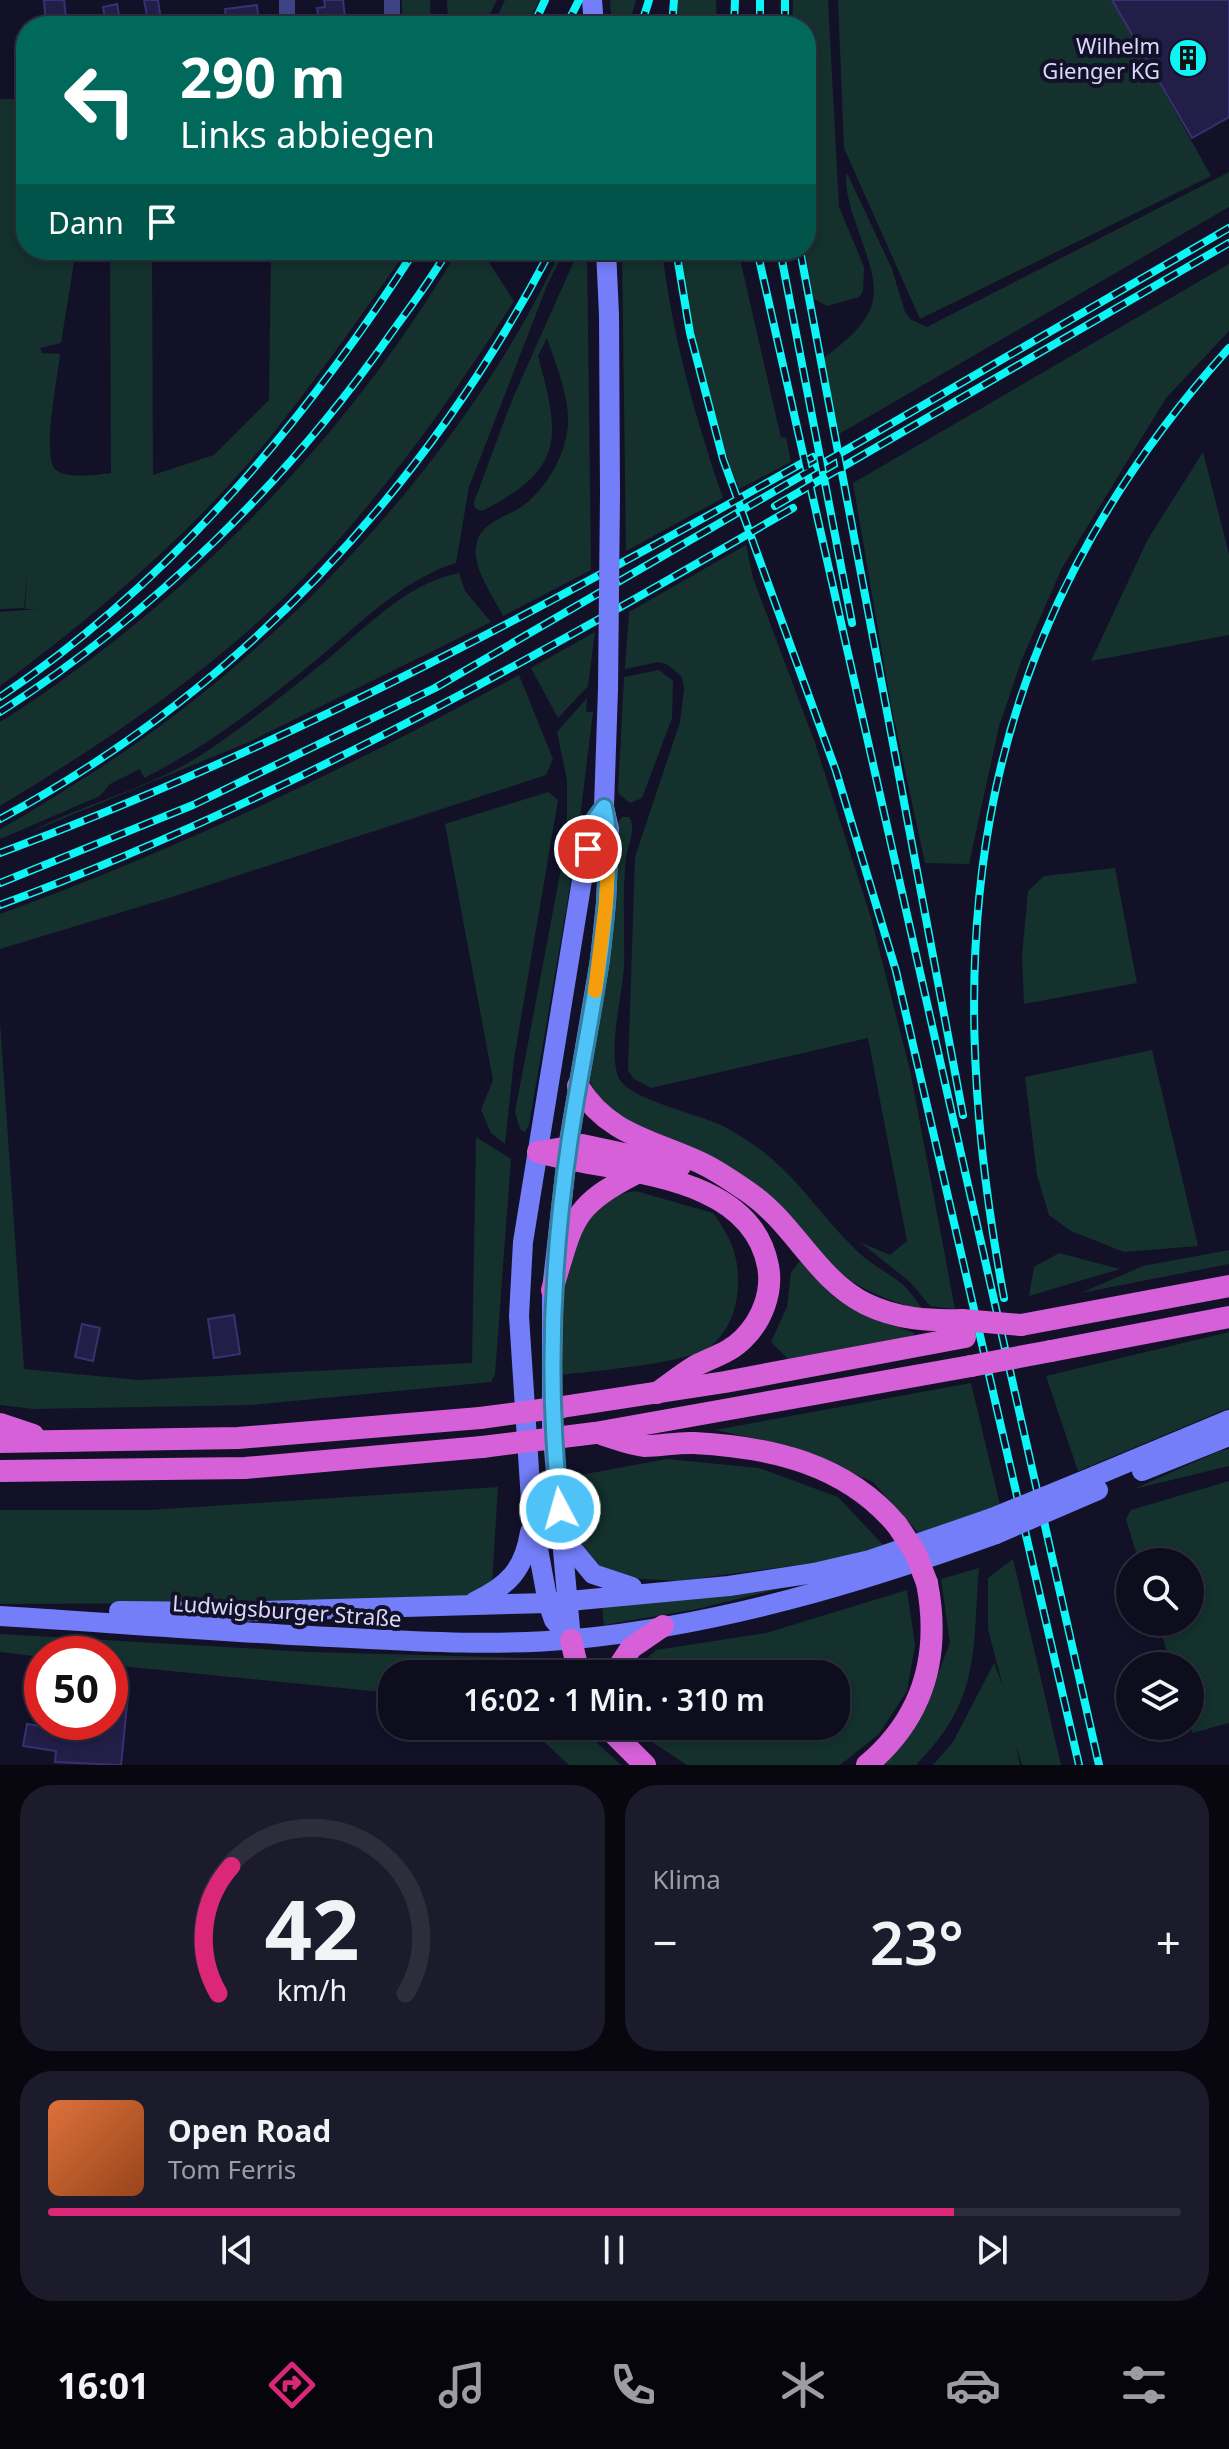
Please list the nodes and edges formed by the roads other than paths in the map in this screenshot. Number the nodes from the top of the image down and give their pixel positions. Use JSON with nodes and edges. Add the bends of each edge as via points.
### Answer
{"nodes":[{"id":1,"x":606,"y":260,"type":"edge"},
{"id":2,"x":604,"y":807,"type":"junction"},
{"id":3,"x":578,"y":1086,"type":"junction"},
{"id":4,"x":538,"y":1152,"type":"junction"},
{"id":5,"x":567,"y":1154,"type":"junction"},
{"id":6,"x":635,"y":1174,"type":"junction"},
{"id":7,"x":731,"y":1181,"type":"junction"},
{"id":8,"x":1229,"y":1286,"type":"edge"},
{"id":9,"x":552,"y":1290,"type":"junction"},
{"id":10,"x":1229,"y":1317,"type":"edge"},
{"id":11,"x":964,"y":1328,"type":"junction"},
{"id":12,"x":657,"y":1393,"type":"junction"},
{"id":13,"x":1229,"y":1420,"type":"edge"},
{"id":14,"x":0,"y":1424,"type":"edge"},
{"id":15,"x":595,"y":1433,"type":"junction"},
{"id":16,"x":1229,"y":1436,"type":"edge"},
{"id":17,"x":0,"y":1442,"type":"edge"},
{"id":18,"x":53,"y":1442,"type":"junction"},
{"id":19,"x":0,"y":1471,"type":"edge"},
{"id":20,"x":1097,"y":1483,"type":"junction"},
{"id":21,"x":532,"y":1516,"type":"junction"},
{"id":22,"x":994,"y":1526,"type":"junction"},
{"id":23,"x":562,"y":1537,"type":"junction"},
{"id":24,"x":651,"y":1594,"type":"junction"},
{"id":25,"x":558,"y":1602,"type":"junction"},
{"id":26,"x":467,"y":1605,"type":"junction"},
{"id":27,"x":0,"y":1614,"type":"edge"},
{"id":28,"x":663,"y":1626,"type":"junction"},
{"id":29,"x":571,"y":1640,"type":"junction"},
{"id":30,"x":576,"y":1660,"type":"edge"},
{"id":31,"x":623,"y":1660,"type":"edge"},
{"id":32,"x":621,"y":1740,"type":"edge"},
{"id":33,"x":645,"y":1765,"type":"edge"},
{"id":34,"x":867,"y":1765,"type":"edge"}],
"edges":[{"from":1,"to":2,"type":"main road","bridge":true,"via":[[610,495]]},
{"from":2,"to":3,"type":"main road","via":[[609,829],[606,903]]},
{"from":2,"to":4,"type":"main road","via":[[591,825]]},
{"from":3,"to":5,"type":"main road"},
{"from":3,"to":7,"type":"highway","via":[[595,1113]]},
{"from":4,"to":5,"type":"highway"},
{"from":4,"to":21,"type":"main road","via":[[523,1242],[519,1316]]},
{"from":5,"to":6,"type":"highway"},
{"from":5,"to":7,"type":"highway","via":[[595,1147]]},
{"from":5,"to":9,"type":"main road"},
{"from":6,"to":9,"type":"highway","via":[[599,1191],[581,1209]]},
{"from":6,"to":12,"type":"highway","via":[[686,1185],[730,1205],[758,1237],[770,1273],[763,1310],[741,1341]]},
{"from":7,"to":11,"type":"highway","via":[[755,1197],[829,1277],[864,1303],[893,1315]]},
{"from":8,"to":11,"type":"highway","bridge":true,"via":[[1021,1325]]},
{"from":9,"to":23,"type":"main road","via":[[552,1427]]},
{"from":10,"to":15,"type":"highway","bridge":true},
{"from":11,"to":12,"type":"highway"},
{"from":12,"to":18,"type":"highway","bridge":true,"via":[[480,1418],[238,1438]]},
{"from":13,"to":20,"type":"main road"},
{"from":14,"to":18,"type":"highway"},
{"from":15,"to":19,"type":"highway","bridge":true,"via":[[245,1468]]},
{"from":15,"to":34,"type":"highway","bridge":true,"via":[[642,1446],[728,1445],[802,1460],[860,1488],[897,1525],[927,1583],[934,1617],[927,1680],[913,1712]]},
{"from":16,"to":20,"type":"main road"},
{"from":17,"to":18,"type":"highway"},
{"from":20,"to":22,"type":"main road","bridge":true},
{"from":21,"to":25,"type":"main road"},
{"from":21,"to":26,"type":"main road","via":[[518,1572],[496,1592]]},
{"from":22,"to":24,"type":"main road","name":"Ludwigsburger Straße","via":[[814,1573]]},
{"from":22,"to":28,"type":"main road","name":"Ludwigsburger Straße","via":[[870,1578],[733,1614]]},
{"from":23,"to":24,"type":"main road","via":[[593,1574]]},
{"from":23,"to":25,"type":"main road"},
{"from":24,"to":25,"type":"main road","name":"Ludwigsburger Straße"},
{"from":25,"to":26,"type":"main road","name":"Ludwigsburger Straße"},
{"from":25,"to":29,"type":"main road"},
{"from":26,"to":27,"type":"main road","name":"Ludwigsburger Straße"},
{"from":27,"to":29,"type":"main road","name":"Ludwigsburger Straße","via":[[444,1643]]},
{"from":28,"to":29,"type":"main road","name":"Ludwigsburger Straße"},
{"from":28,"to":31,"type":"highway","via":[[631,1648]]},
{"from":29,"to":30,"type":"highway"},
{"from":32,"to":33,"type":"highway"}]}
